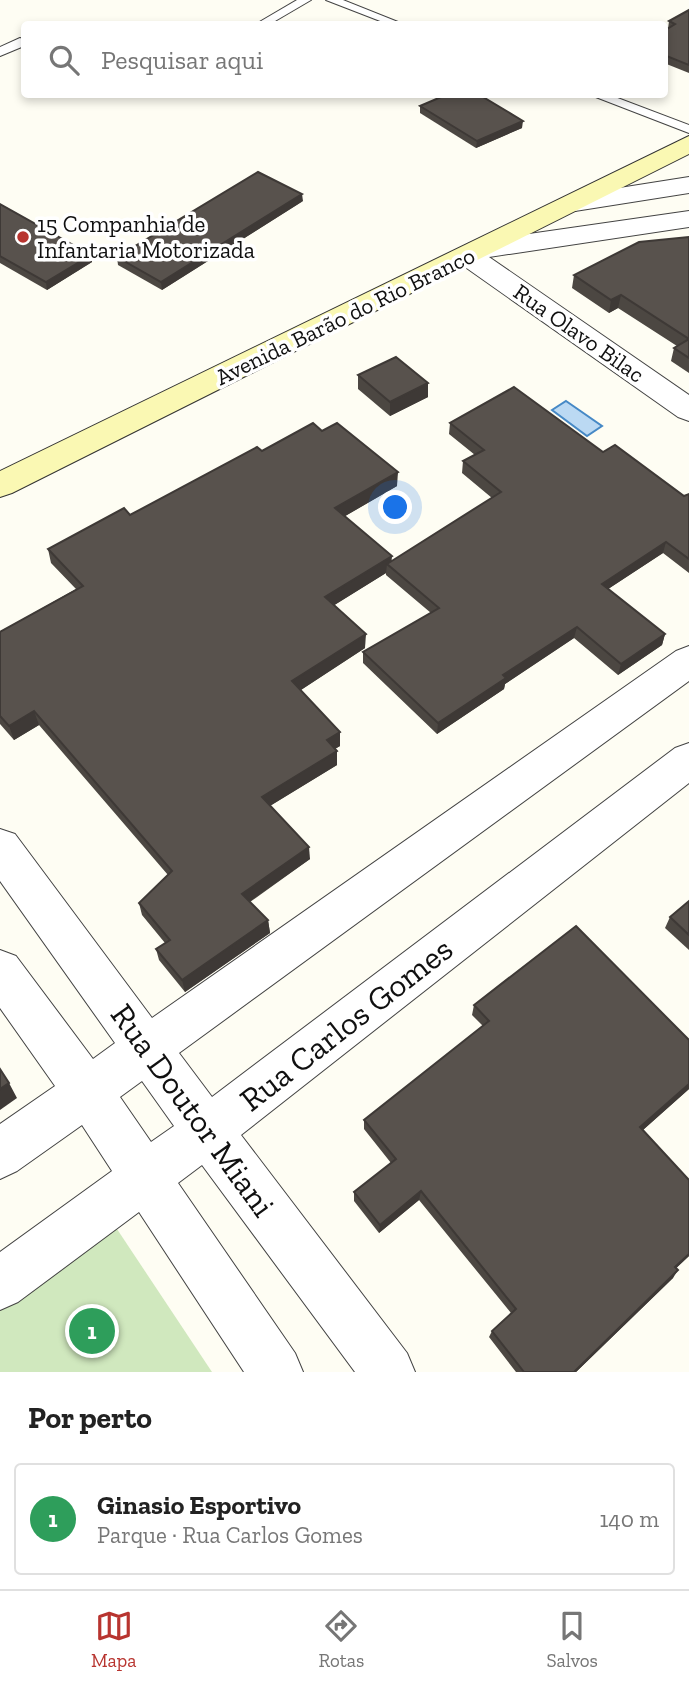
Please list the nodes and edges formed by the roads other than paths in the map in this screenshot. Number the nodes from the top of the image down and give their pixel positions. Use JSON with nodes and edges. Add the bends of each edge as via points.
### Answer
{"nodes":[{"id":1,"x":305,"y":0,"type":"edge"},
{"id":2,"x":332,"y":0,"type":"edge"},
{"id":3,"x":267,"y":21,"type":"edge"},
{"id":4,"x":389,"y":21,"type":"edge"},
{"id":5,"x":21,"y":42,"type":"edge"},
{"id":6,"x":0,"y":52,"type":"edge"},
{"id":7,"x":605,"y":98,"type":"edge"},
{"id":8,"x":689,"y":129,"type":"edge"},
{"id":9,"x":689,"y":144,"type":"edge"},
{"id":10,"x":689,"y":186,"type":"edge"},
{"id":11,"x":575,"y":202,"type":"junction"},
{"id":12,"x":689,"y":219,"type":"edge"},
{"id":13,"x":474,"y":253,"type":"junction"},
{"id":14,"x":689,"y":410,"type":"edge"},
{"id":15,"x":0,"y":485,"type":"edge"},
{"id":16,"x":689,"y":662,"type":"edge"},
{"id":17,"x":689,"y":760,"type":"edge"},
{"id":18,"x":0,"y":847,"type":"edge"},
{"id":19,"x":0,"y":971,"type":"edge"},
{"id":20,"x":148,"y":1050,"type":"junction"},
{"id":21,"x":88,"y":1092,"type":"junction"},
{"id":22,"x":207,"y":1131,"type":"junction"},
{"id":23,"x":0,"y":1154,"type":"edge"},
{"id":24,"x":146,"y":1176,"type":"junction"},
{"id":25,"x":0,"y":1284,"type":"edge"},
{"id":26,"x":276,"y":1372,"type":"edge"},
{"id":27,"x":388,"y":1372,"type":"edge"}],
"edges":[{"from":1,"to":3,"type":"lane"},
{"from":2,"to":4,"type":"lane"},
{"from":5,"to":6,"type":"lane"},
{"from":7,"to":8,"type":"lane"},
{"from":9,"to":11,"type":"street","name":"Avenida Barão do Rio Branco"},
{"from":10,"to":11,"type":"street"},
{"from":11,"to":13,"type":"street","name":"Avenida Barão do Rio Branco"},
{"from":12,"to":13,"type":"street"},
{"from":13,"to":14,"type":"street","name":"Rua Olavo Bilac"},
{"from":13,"to":15,"type":"street","name":"Avenida Barão do Rio Branco"},
{"from":16,"to":20,"type":"street"},
{"from":17,"to":22,"type":"street","name":"Rua Carlos Gomes"},
{"from":18,"to":20,"type":"street","name":"Rua Doutor Miani"},
{"from":19,"to":21,"type":"street"},
{"from":20,"to":21,"type":"street"},
{"from":20,"to":22,"type":"street","name":"Rua Doutor Miani"},
{"from":21,"to":23,"type":"street"},
{"from":21,"to":24,"type":"street"},
{"from":22,"to":24,"type":"street","name":"Rua Carlos Gomes"},
{"from":22,"to":27,"type":"street","name":"Rua Doutor Miani"},
{"from":24,"to":25,"type":"street","name":"Rua Carlos Gomes"},
{"from":24,"to":26,"type":"street"}]}
